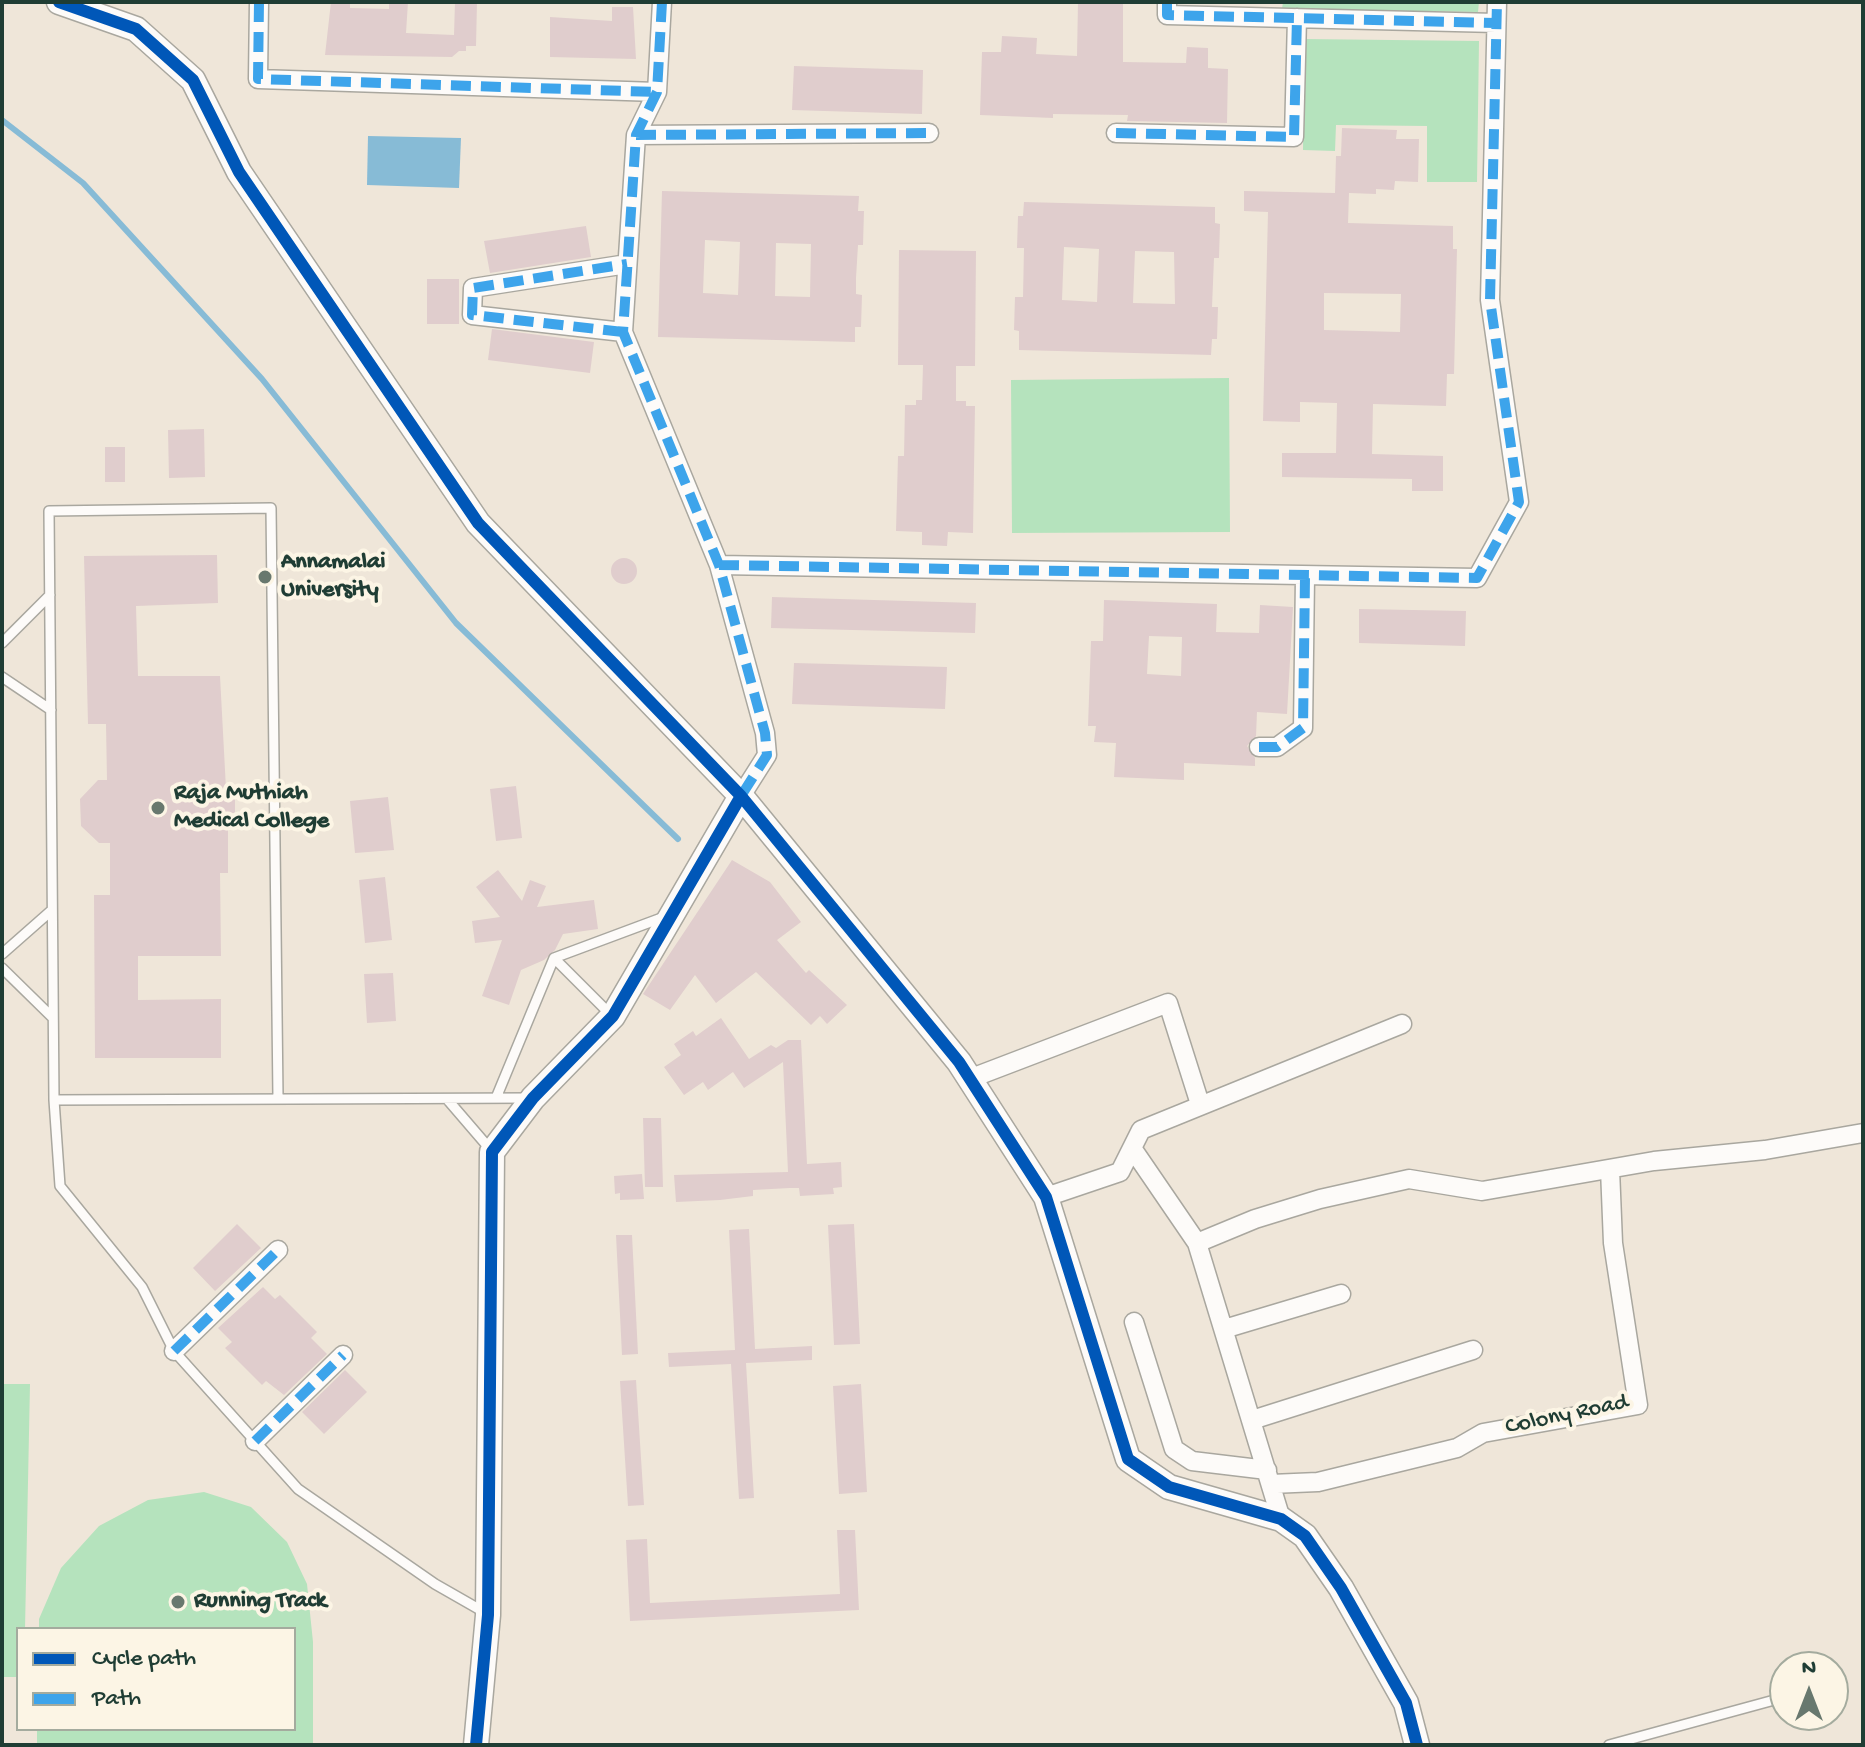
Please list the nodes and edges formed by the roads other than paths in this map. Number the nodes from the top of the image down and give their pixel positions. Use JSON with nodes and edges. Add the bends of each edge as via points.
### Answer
{"nodes":[{"id":1,"x":59,"y":2,"type":"edge"},
{"id":2,"x":259,"y":2,"type":"edge"},
{"id":3,"x":662,"y":2,"type":"edge"},
{"id":4,"x":1167,"y":2,"type":"edge"},
{"id":5,"x":1497,"y":2,"type":"edge"},
{"id":6,"x":1297,"y":18,"type":"junction"},
{"id":7,"x":1496,"y":23,"type":"junction"},
{"id":8,"x":657,"y":92,"type":"junction"},
{"id":9,"x":929,"y":133,"type":"dead end"},
{"id":10,"x":1116,"y":133,"type":"dead end"},
{"id":11,"x":636,"y":135,"type":"junction"},
{"id":12,"x":627,"y":264,"type":"junction"},
{"id":13,"x":623,"y":332,"type":"junction"},
{"id":14,"x":719,"y":565,"type":"junction"},
{"id":15,"x":1305,"y":577,"type":"junction"},
{"id":16,"x":50,"y":595,"type":"junction"},
{"id":17,"x":2,"y":643,"type":"edge"},
{"id":18,"x":2,"y":677,"type":"edge"},
{"id":19,"x":51,"y":710,"type":"junction"},
{"id":20,"x":1259,"y":747,"type":"dead end"},
{"id":21,"x":741,"y":796,"type":"junction"},
{"id":22,"x":52,"y":910,"type":"junction"},
{"id":23,"x":672,"y":914,"type":"junction"},
{"id":24,"x":2,"y":954,"type":"edge"},
{"id":25,"x":554,"y":958,"type":"junction"},
{"id":26,"x":2,"y":968,"type":"edge"},
{"id":27,"x":613,"y":1016,"type":"junction"},
{"id":28,"x":53,"y":1018,"type":"junction"},
{"id":29,"x":1402,"y":1024,"type":"dead end"},
{"id":30,"x":969,"y":1079,"type":"junction"},
{"id":31,"x":278,"y":1097,"type":"junction"},
{"id":32,"x":496,"y":1098,"type":"junction"},
{"id":33,"x":533,"y":1098,"type":"junction"},
{"id":34,"x":447,"y":1099,"type":"junction"},
{"id":35,"x":54,"y":1100,"type":"junction"},
{"id":36,"x":1200,"y":1104,"type":"junction"},
{"id":37,"x":1863,"y":1133,"type":"edge"},
{"id":38,"x":1132,"y":1148,"type":"junction"},
{"id":39,"x":492,"y":1152,"type":"junction"},
{"id":40,"x":1610,"y":1169,"type":"junction"},
{"id":41,"x":1046,"y":1197,"type":"junction"},
{"id":42,"x":1197,"y":1243,"type":"junction"},
{"id":43,"x":278,"y":1250,"type":"dead end"},
{"id":44,"x":1341,"y":1294,"type":"dead end"},
{"id":45,"x":1134,"y":1322,"type":"dead end"},
{"id":46,"x":1224,"y":1329,"type":"junction"},
{"id":47,"x":1473,"y":1350,"type":"dead end"},
{"id":48,"x":174,"y":1351,"type":"junction"},
{"id":49,"x":343,"y":1355,"type":"dead end"},
{"id":50,"x":1252,"y":1420,"type":"junction"},
{"id":51,"x":255,"y":1441,"type":"junction"},
{"id":52,"x":1269,"y":1477,"type":"junction"},
{"id":53,"x":1281,"y":1519,"type":"junction"},
{"id":54,"x":488,"y":1615,"type":"junction"},
{"id":55,"x":1769,"y":1701,"type":"edge"},
{"id":56,"x":476,"y":1745,"type":"edge"},
{"id":57,"x":1417,"y":1745,"type":"edge"},
{"id":58,"x":1609,"y":1745,"type":"edge"}],
"edges":[{"from":1,"to":21,"type":"street","via":[[136,29],[193,80],[239,172],[478,523]]},
{"from":2,"to":8,"type":"street","via":[[258,79]]},
{"from":3,"to":8,"type":"street"},
{"from":4,"to":6,"type":"street","via":[[1167,15]]},
{"from":5,"to":7,"type":"street"},
{"from":6,"to":7,"type":"street"},
{"from":6,"to":10,"type":"street","via":[[1294,137]]},
{"from":7,"to":15,"type":"street","via":[[1490,300],[1519,502],[1477,578]]},
{"from":8,"to":11,"type":"street"},
{"from":9,"to":11,"type":"street"},
{"from":11,"to":12,"type":"street"},
{"from":12,"to":13,"type":"street"},
{"from":12,"to":13,"type":"street","via":[[473,288],[472,315]]},
{"from":13,"to":14,"type":"street"},
{"from":14,"to":15,"type":"street"},
{"from":14,"to":21,"type":"street","via":[[765,733],[767,755]]},
{"from":15,"to":20,"type":"street","via":[[1303,728],[1277,747]]},
{"from":16,"to":17,"type":"lane"},
{"from":16,"to":19,"type":"lane"},
{"from":16,"to":31,"type":"lane","via":[[49,511],[271,508]]},
{"from":18,"to":19,"type":"lane"},
{"from":19,"to":22,"type":"lane"},
{"from":21,"to":23,"type":"street"},
{"from":21,"to":30,"type":"street"},
{"from":22,"to":24,"type":"lane"},
{"from":22,"to":28,"type":"lane"},
{"from":23,"to":25,"type":"lane"},
{"from":23,"to":27,"type":"street"},
{"from":25,"to":27,"type":"lane"},
{"from":25,"to":32,"type":"lane"},
{"from":26,"to":28,"type":"lane"},
{"from":27,"to":33,"type":"street"},
{"from":28,"to":35,"type":"lane"},
{"from":29,"to":36,"type":"street"},
{"from":30,"to":36,"type":"street","via":[[1168,1003]]},
{"from":30,"to":41,"type":"street"},
{"from":31,"to":34,"type":"lane"},
{"from":31,"to":35,"type":"lane"},
{"from":32,"to":33,"type":"lane"},
{"from":32,"to":34,"type":"lane"},
{"from":33,"to":39,"type":"street"},
{"from":34,"to":39,"type":"lane"},
{"from":35,"to":48,"type":"lane","via":[[60,1186],[142,1287]]},
{"from":36,"to":38,"type":"street","via":[[1141,1130]]},
{"from":37,"to":40,"type":"street"},
{"from":38,"to":41,"type":"street","via":[[1120,1172]]},
{"from":38,"to":42,"type":"street"},
{"from":39,"to":54,"type":"street"},
{"from":40,"to":42,"type":"street","via":[[1482,1191],[1409,1179],[1320,1199]]},
{"from":40,"to":52,"type":"street","name":"Colony Road","via":[[1613,1243],[1638,1405],[1483,1433],[1457,1448],[1318,1482]]},
{"from":41,"to":53,"type":"street","via":[[1128,1459],[1169,1487]]},
{"from":42,"to":46,"type":"street"},
{"from":43,"to":48,"type":"street"},
{"from":44,"to":46,"type":"street"},
{"from":45,"to":52,"type":"street","via":[[1174,1449],[1192,1461]]},
{"from":46,"to":50,"type":"street"},
{"from":47,"to":50,"type":"street"},
{"from":48,"to":51,"type":"lane"},
{"from":49,"to":51,"type":"street"},
{"from":50,"to":52,"type":"street"},
{"from":51,"to":54,"type":"lane","via":[[298,1489]]},
{"from":52,"to":53,"type":"street"},
{"from":53,"to":57,"type":"street","via":[[1305,1536],[1341,1588],[1406,1703]]},
{"from":54,"to":56,"type":"street"},
{"from":55,"to":58,"type":"lane"}]}
